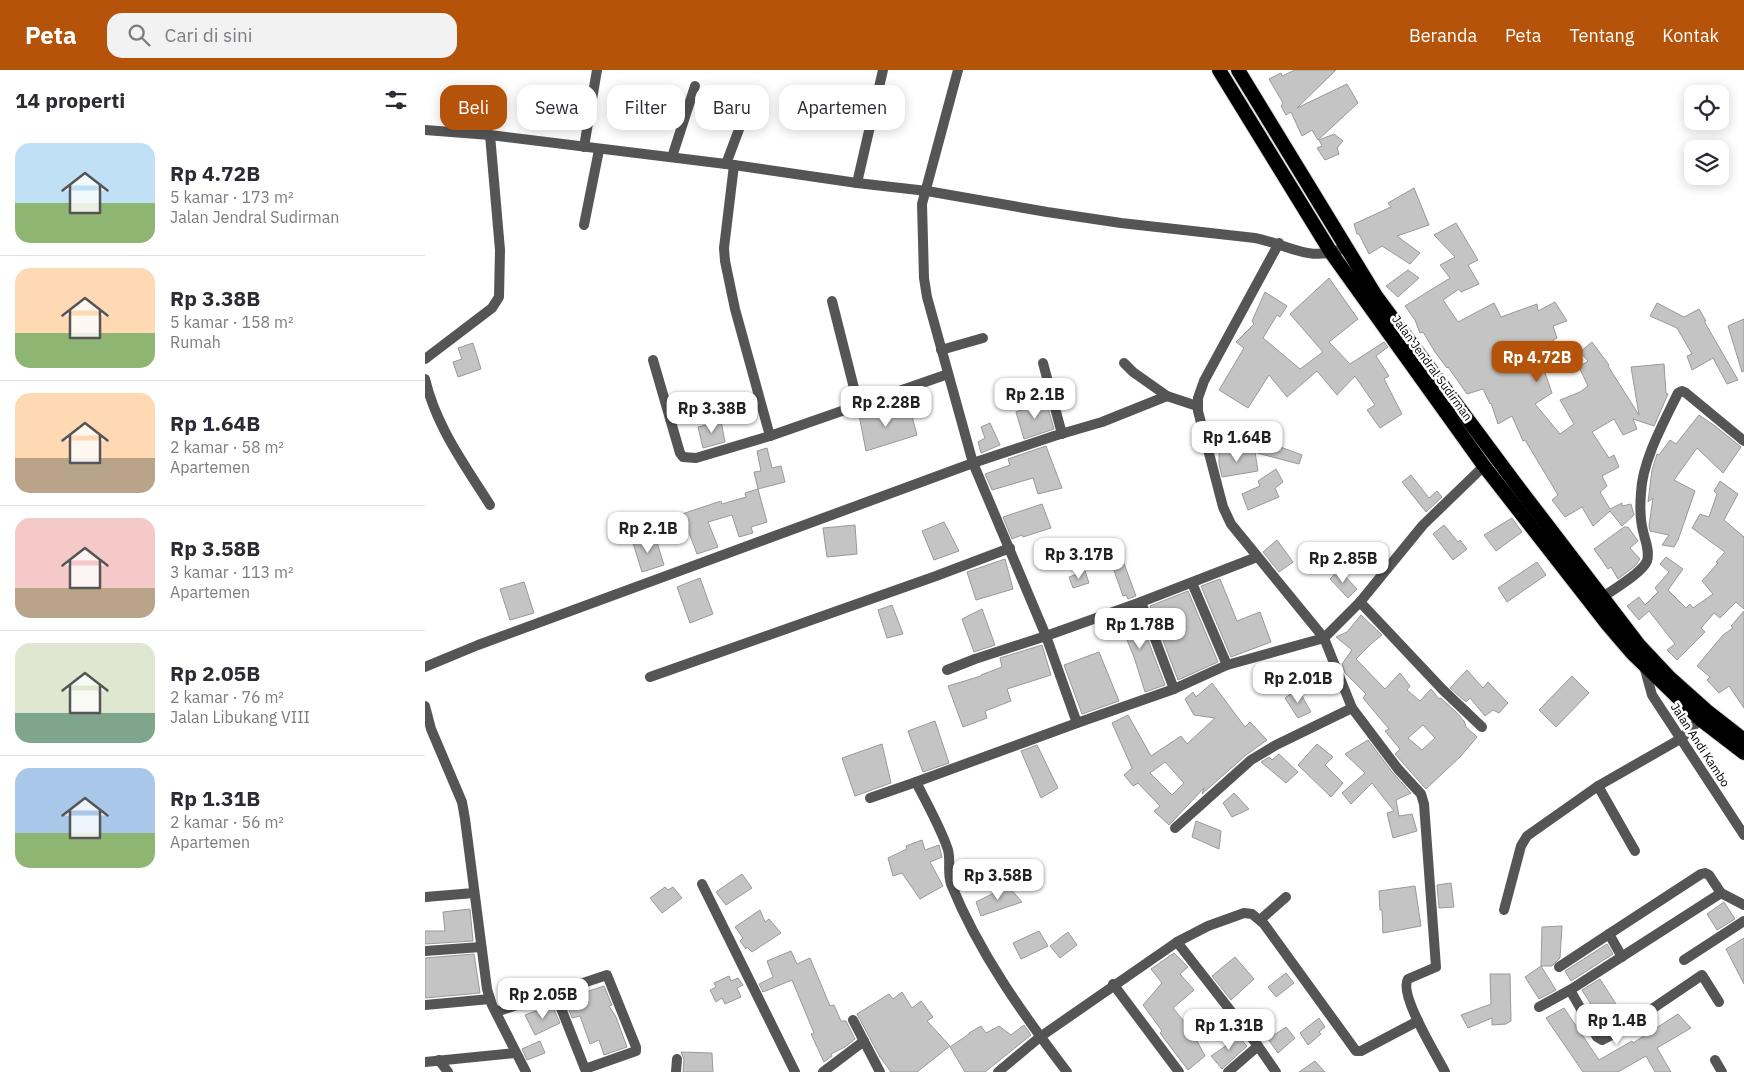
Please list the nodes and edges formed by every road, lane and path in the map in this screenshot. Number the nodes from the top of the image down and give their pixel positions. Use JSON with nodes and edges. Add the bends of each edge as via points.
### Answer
{"nodes":[{"id":1,"x":597,"y":70,"type":"edge"},
{"id":2,"x":883,"y":70,"type":"edge"},
{"id":3,"x":958,"y":70,"type":"edge"},
{"id":4,"x":1219,"y":70,"type":"edge"},
{"id":5,"x":1238,"y":70,"type":"edge"},
{"id":6,"x":695,"y":86,"type":"dead end"},
{"id":7,"x":425,"y":130,"type":"edge"},
{"id":8,"x":741,"y":130,"type":"edge"},
{"id":9,"x":490,"y":135,"type":"junction"},
{"id":10,"x":584,"y":148,"type":"junction"},
{"id":11,"x":599,"y":150,"type":"junction"},
{"id":12,"x":672,"y":157,"type":"junction"},
{"id":13,"x":730,"y":164,"type":"junction"},
{"id":14,"x":857,"y":183,"type":"junction"},
{"id":15,"x":927,"y":190,"type":"junction"},
{"id":16,"x":584,"y":225,"type":"dead end"},
{"id":17,"x":1279,"y":243,"type":"junction"},
{"id":18,"x":1346,"y":247,"type":"junction"},
{"id":19,"x":1332,"y":254,"type":"junction"},
{"id":20,"x":1355,"y":276,"type":"junction"},
{"id":21,"x":832,"y":301,"type":"dead end"},
{"id":22,"x":983,"y":338,"type":"dead end"},
{"id":23,"x":941,"y":350,"type":"junction"},
{"id":24,"x":425,"y":359,"type":"edge"},
{"id":25,"x":653,"y":360,"type":"dead end"},
{"id":26,"x":1043,"y":363,"type":"dead end"},
{"id":27,"x":1124,"y":363,"type":"dead end"},
{"id":28,"x":948,"y":374,"type":"junction"},
{"id":29,"x":425,"y":379,"type":"edge"},
{"id":30,"x":1167,"y":396,"type":"junction"},
{"id":31,"x":858,"y":404,"type":"junction"},
{"id":32,"x":1197,"y":406,"type":"junction"},
{"id":33,"x":1061,"y":434,"type":"junction"},
{"id":34,"x":770,"y":436,"type":"junction"},
{"id":35,"x":1744,"y":441,"type":"edge"},
{"id":36,"x":973,"y":463,"type":"junction"},
{"id":37,"x":1484,"y":466,"type":"junction"},
{"id":38,"x":490,"y":505,"type":"dead end"},
{"id":39,"x":1010,"y":548,"type":"junction"},
{"id":40,"x":1257,"y":557,"type":"junction"},
{"id":41,"x":1191,"y":582,"type":"junction"},
{"id":42,"x":1603,"y":597,"type":"junction"},
{"id":43,"x":1141,"y":602,"type":"junction"},
{"id":44,"x":1360,"y":602,"type":"junction"},
{"id":45,"x":1046,"y":636,"type":"junction"},
{"id":46,"x":1323,"y":638,"type":"junction"},
{"id":47,"x":1647,"y":662,"type":"junction"},
{"id":48,"x":1227,"y":665,"type":"junction"},
{"id":49,"x":425,"y":667,"type":"edge"},
{"id":50,"x":947,"y":670,"type":"dead end"},
{"id":51,"x":650,"y":677,"type":"dead end"},
{"id":52,"x":1174,"y":689,"type":"junction"},
{"id":53,"x":425,"y":706,"type":"edge"},
{"id":54,"x":1352,"y":708,"type":"junction"},
{"id":55,"x":1704,"y":715,"type":"junction"},
{"id":56,"x":1077,"y":723,"type":"junction"},
{"id":57,"x":1482,"y":727,"type":"dead end"},
{"id":58,"x":1682,"y":738,"type":"junction"},
{"id":59,"x":1744,"y":740,"type":"edge"},
{"id":60,"x":1744,"y":753,"type":"edge"},
{"id":61,"x":916,"y":782,"type":"junction"},
{"id":62,"x":1598,"y":786,"type":"junction"},
{"id":63,"x":870,"y":798,"type":"dead end"},
{"id":64,"x":1175,"y":828,"type":"dead end"},
{"id":65,"x":1744,"y":835,"type":"edge"},
{"id":66,"x":1635,"y":851,"type":"dead end"},
{"id":67,"x":702,"y":884,"type":"dead end"},
{"id":68,"x":474,"y":893,"type":"junction"},
{"id":69,"x":1721,"y":893,"type":"junction"},
{"id":70,"x":425,"y":897,"type":"edge"},
{"id":71,"x":1285,"y":897,"type":"dead end"},
{"id":72,"x":1744,"y":905,"type":"edge"},
{"id":73,"x":1504,"y":910,"type":"dead end"},
{"id":74,"x":1260,"y":920,"type":"junction"},
{"id":75,"x":1744,"y":920,"type":"edge"},
{"id":76,"x":1609,"y":934,"type":"junction"},
{"id":77,"x":1177,"y":942,"type":"junction"},
{"id":78,"x":481,"y":947,"type":"junction"},
{"id":79,"x":425,"y":951,"type":"edge"},
{"id":80,"x":1623,"y":958,"type":"junction"},
{"id":81,"x":1684,"y":960,"type":"dead end"},
{"id":82,"x":1559,"y":967,"type":"dead end"},
{"id":83,"x":1113,"y":984,"type":"junction"},
{"id":84,"x":1570,"y":990,"type":"junction"},
{"id":85,"x":555,"y":992,"type":"junction"},
{"id":86,"x":490,"y":999,"type":"junction"},
{"id":87,"x":1719,"y":1002,"type":"dead end"},
{"id":88,"x":425,"y":1005,"type":"edge"},
{"id":89,"x":1539,"y":1007,"type":"dead end"},
{"id":90,"x":496,"y":1012,"type":"junction"},
{"id":91,"x":853,"y":1020,"type":"dead end"},
{"id":92,"x":1418,"y":1021,"type":"junction"},
{"id":93,"x":1040,"y":1037,"type":"junction"},
{"id":94,"x":863,"y":1041,"type":"junction"},
{"id":95,"x":1258,"y":1046,"type":"junction"},
{"id":96,"x":515,"y":1053,"type":"junction"},
{"id":97,"x":677,"y":1059,"type":"dead end"},
{"id":98,"x":439,"y":1060,"type":"junction"},
{"id":99,"x":1715,"y":1060,"type":"dead end"},
{"id":100,"x":425,"y":1062,"type":"edge"},
{"id":101,"x":601,"y":1069,"type":"edge"},
{"id":102,"x":582,"y":1071,"type":"edge"},
{"id":103,"x":448,"y":1072,"type":"edge"},
{"id":104,"x":526,"y":1072,"type":"edge"},
{"id":105,"x":676,"y":1072,"type":"edge"},
{"id":106,"x":795,"y":1072,"type":"edge"},
{"id":107,"x":823,"y":1072,"type":"edge"},
{"id":108,"x":880,"y":1072,"type":"edge"},
{"id":109,"x":998,"y":1072,"type":"edge"},
{"id":110,"x":1067,"y":1072,"type":"edge"},
{"id":111,"x":1179,"y":1072,"type":"edge"},
{"id":112,"x":1228,"y":1072,"type":"edge"},
{"id":113,"x":1276,"y":1072,"type":"edge"},
{"id":114,"x":1445,"y":1072,"type":"edge"},
{"id":115,"x":1722,"y":1072,"type":"edge"}],
"edges":[{"from":1,"to":10,"type":"street"},
{"from":2,"to":14,"type":"street"},
{"from":3,"to":15,"type":"street"},
{"from":4,"to":19,"type":"highway","name":"Jalan Jendral Sudirman"},
{"from":5,"to":18,"type":"highway","name":"Jalan Jendral Sudirman"},
{"from":6,"to":12,"type":"street"},
{"from":7,"to":9,"type":"street"},
{"from":8,"to":13,"type":"street"},
{"from":9,"to":10,"type":"street"},
{"from":9,"to":24,"type":"street","via":[[500,250],[499,297],[492,308]]},
{"from":10,"to":11,"type":"street"},
{"from":11,"to":12,"type":"street"},
{"from":11,"to":16,"type":"street"},
{"from":12,"to":13,"type":"street"},
{"from":13,"to":14,"type":"street"},
{"from":13,"to":34,"type":"street","via":[[725,261]]},
{"from":14,"to":15,"type":"street"},
{"from":15,"to":17,"type":"street","via":[[1047,212]]},
{"from":15,"to":23,"type":"street","via":[[922,209],[924,278]]},
{"from":17,"to":19,"type":"street","via":[[1310,254]]},
{"from":17,"to":32,"type":"street","via":[[1205,381]]},
{"from":18,"to":19,"type":"street"},
{"from":18,"to":20,"type":"highway","name":"Jalan Jendral Sudirman"},
{"from":19,"to":20,"type":"highway","name":"Jalan Jendral Sudirman"},
{"from":20,"to":37,"type":"highway","name":"Jalan Jendral Sudirman"},
{"from":20,"to":42,"type":"highway","name":"Jalan Jendral Sudirman","via":[[1382,304]]},
{"from":21,"to":31,"type":"street"},
{"from":22,"to":23,"type":"street"},
{"from":23,"to":28,"type":"street"},
{"from":25,"to":34,"type":"street","via":[[683,457],[696,458]]},
{"from":26,"to":33,"type":"street"},
{"from":27,"to":30,"type":"street"},
{"from":28,"to":31,"type":"street"},
{"from":28,"to":36,"type":"street"},
{"from":29,"to":38,"type":"street","via":[[445,434]]},
{"from":30,"to":32,"type":"street"},
{"from":30,"to":33,"type":"street","via":[[1102,422]]},
{"from":31,"to":34,"type":"street"},
{"from":32,"to":40,"type":"street","via":[[1223,507],[1231,524]]},
{"from":33,"to":36,"type":"street"},
{"from":35,"to":42,"type":"street","via":[[1686,393],[1678,393],[1643,478],[1641,513],[1647,559],[1640,570]]},
{"from":36,"to":39,"type":"street"},
{"from":36,"to":49,"type":"street"},
{"from":37,"to":44,"type":"street","via":[[1423,525]]},
{"from":37,"to":47,"type":"highway","name":"Jalan Jendral Sudirman","via":[[1608,625]]},
{"from":39,"to":45,"type":"street"},
{"from":39,"to":51,"type":"street"},
{"from":40,"to":41,"type":"street"},
{"from":40,"to":46,"type":"street"},
{"from":41,"to":43,"type":"street"},
{"from":41,"to":48,"type":"street"},
{"from":42,"to":47,"type":"highway","name":"Jalan Jendral Sudirman","via":[[1639,645]]},
{"from":43,"to":45,"type":"street"},
{"from":43,"to":52,"type":"street"},
{"from":44,"to":46,"type":"street"},
{"from":44,"to":57,"type":"street"},
{"from":45,"to":50,"type":"street"},
{"from":45,"to":56,"type":"street"},
{"from":46,"to":48,"type":"street"},
{"from":46,"to":54,"type":"street"},
{"from":47,"to":55,"type":"highway","via":[[1666,685]]},
{"from":47,"to":58,"type":"street","name":"Jalan Andi Kambo","via":[[1652,695]]},
{"from":48,"to":52,"type":"street"},
{"from":52,"to":56,"type":"street"},
{"from":53,"to":68,"type":"street","via":[[431,730],[462,802]]},
{"from":54,"to":64,"type":"street","via":[[1251,760]]},
{"from":54,"to":92,"type":"street","via":[[1421,794],[1424,804],[1437,967],[1408,979],[1406,983],[1408,998]]},
{"from":55,"to":58,"type":"street"},
{"from":55,"to":59,"type":"highway"},
{"from":55,"to":60,"type":"highway"},
{"from":56,"to":61,"type":"street"},
{"from":58,"to":62,"type":"street"},
{"from":58,"to":65,"type":"street","name":"Jalan Andi Kambo"},
{"from":61,"to":63,"type":"street"},
{"from":61,"to":93,"type":"street","via":[[945,844],[949,876],[960,906],[981,948]]},
{"from":62,"to":66,"type":"street"},
{"from":62,"to":73,"type":"street","via":[[1527,836],[1521,846]]},
{"from":67,"to":106,"type":"street"},
{"from":68,"to":70,"type":"street"},
{"from":68,"to":78,"type":"street"},
{"from":69,"to":72,"type":"street"},
{"from":69,"to":76,"type":"street","via":[[1709,876],[1701,874]]},
{"from":69,"to":80,"type":"street"},
{"from":71,"to":74,"type":"street"},
{"from":74,"to":77,"type":"street","via":[[1244,913],[1207,926]]},
{"from":74,"to":92,"type":"street","via":[[1356,1051]]},
{"from":75,"to":81,"type":"street"},
{"from":76,"to":80,"type":"street"},
{"from":76,"to":82,"type":"street"},
{"from":77,"to":83,"type":"street"},
{"from":77,"to":95,"type":"street"},
{"from":78,"to":79,"type":"street"},
{"from":78,"to":86,"type":"street"},
{"from":80,"to":84,"type":"street"},
{"from":83,"to":93,"type":"street"},
{"from":83,"to":111,"type":"street"},
{"from":84,"to":87,"type":"street","via":[[1597,1037],[1602,1040],[1701,975]]},
{"from":84,"to":89,"type":"street"},
{"from":85,"to":90,"type":"street"},
{"from":85,"to":101,"type":"street","via":[[608,976],[637,1050]]},
{"from":85,"to":102,"type":"street"},
{"from":86,"to":88,"type":"street"},
{"from":86,"to":90,"type":"street"},
{"from":90,"to":96,"type":"street"},
{"from":91,"to":94,"type":"street"},
{"from":92,"to":114,"type":"street"},
{"from":93,"to":109,"type":"street"},
{"from":93,"to":110,"type":"street"},
{"from":94,"to":107,"type":"street"},
{"from":94,"to":108,"type":"street"},
{"from":95,"to":112,"type":"street"},
{"from":95,"to":113,"type":"street"},
{"from":96,"to":98,"type":"street"},
{"from":96,"to":104,"type":"street"},
{"from":97,"to":105,"type":"street"},
{"from":98,"to":100,"type":"street"},
{"from":98,"to":103,"type":"street"},
{"from":99,"to":115,"type":"street"},
{"from":101,"to":102,"type":"street"}]}
